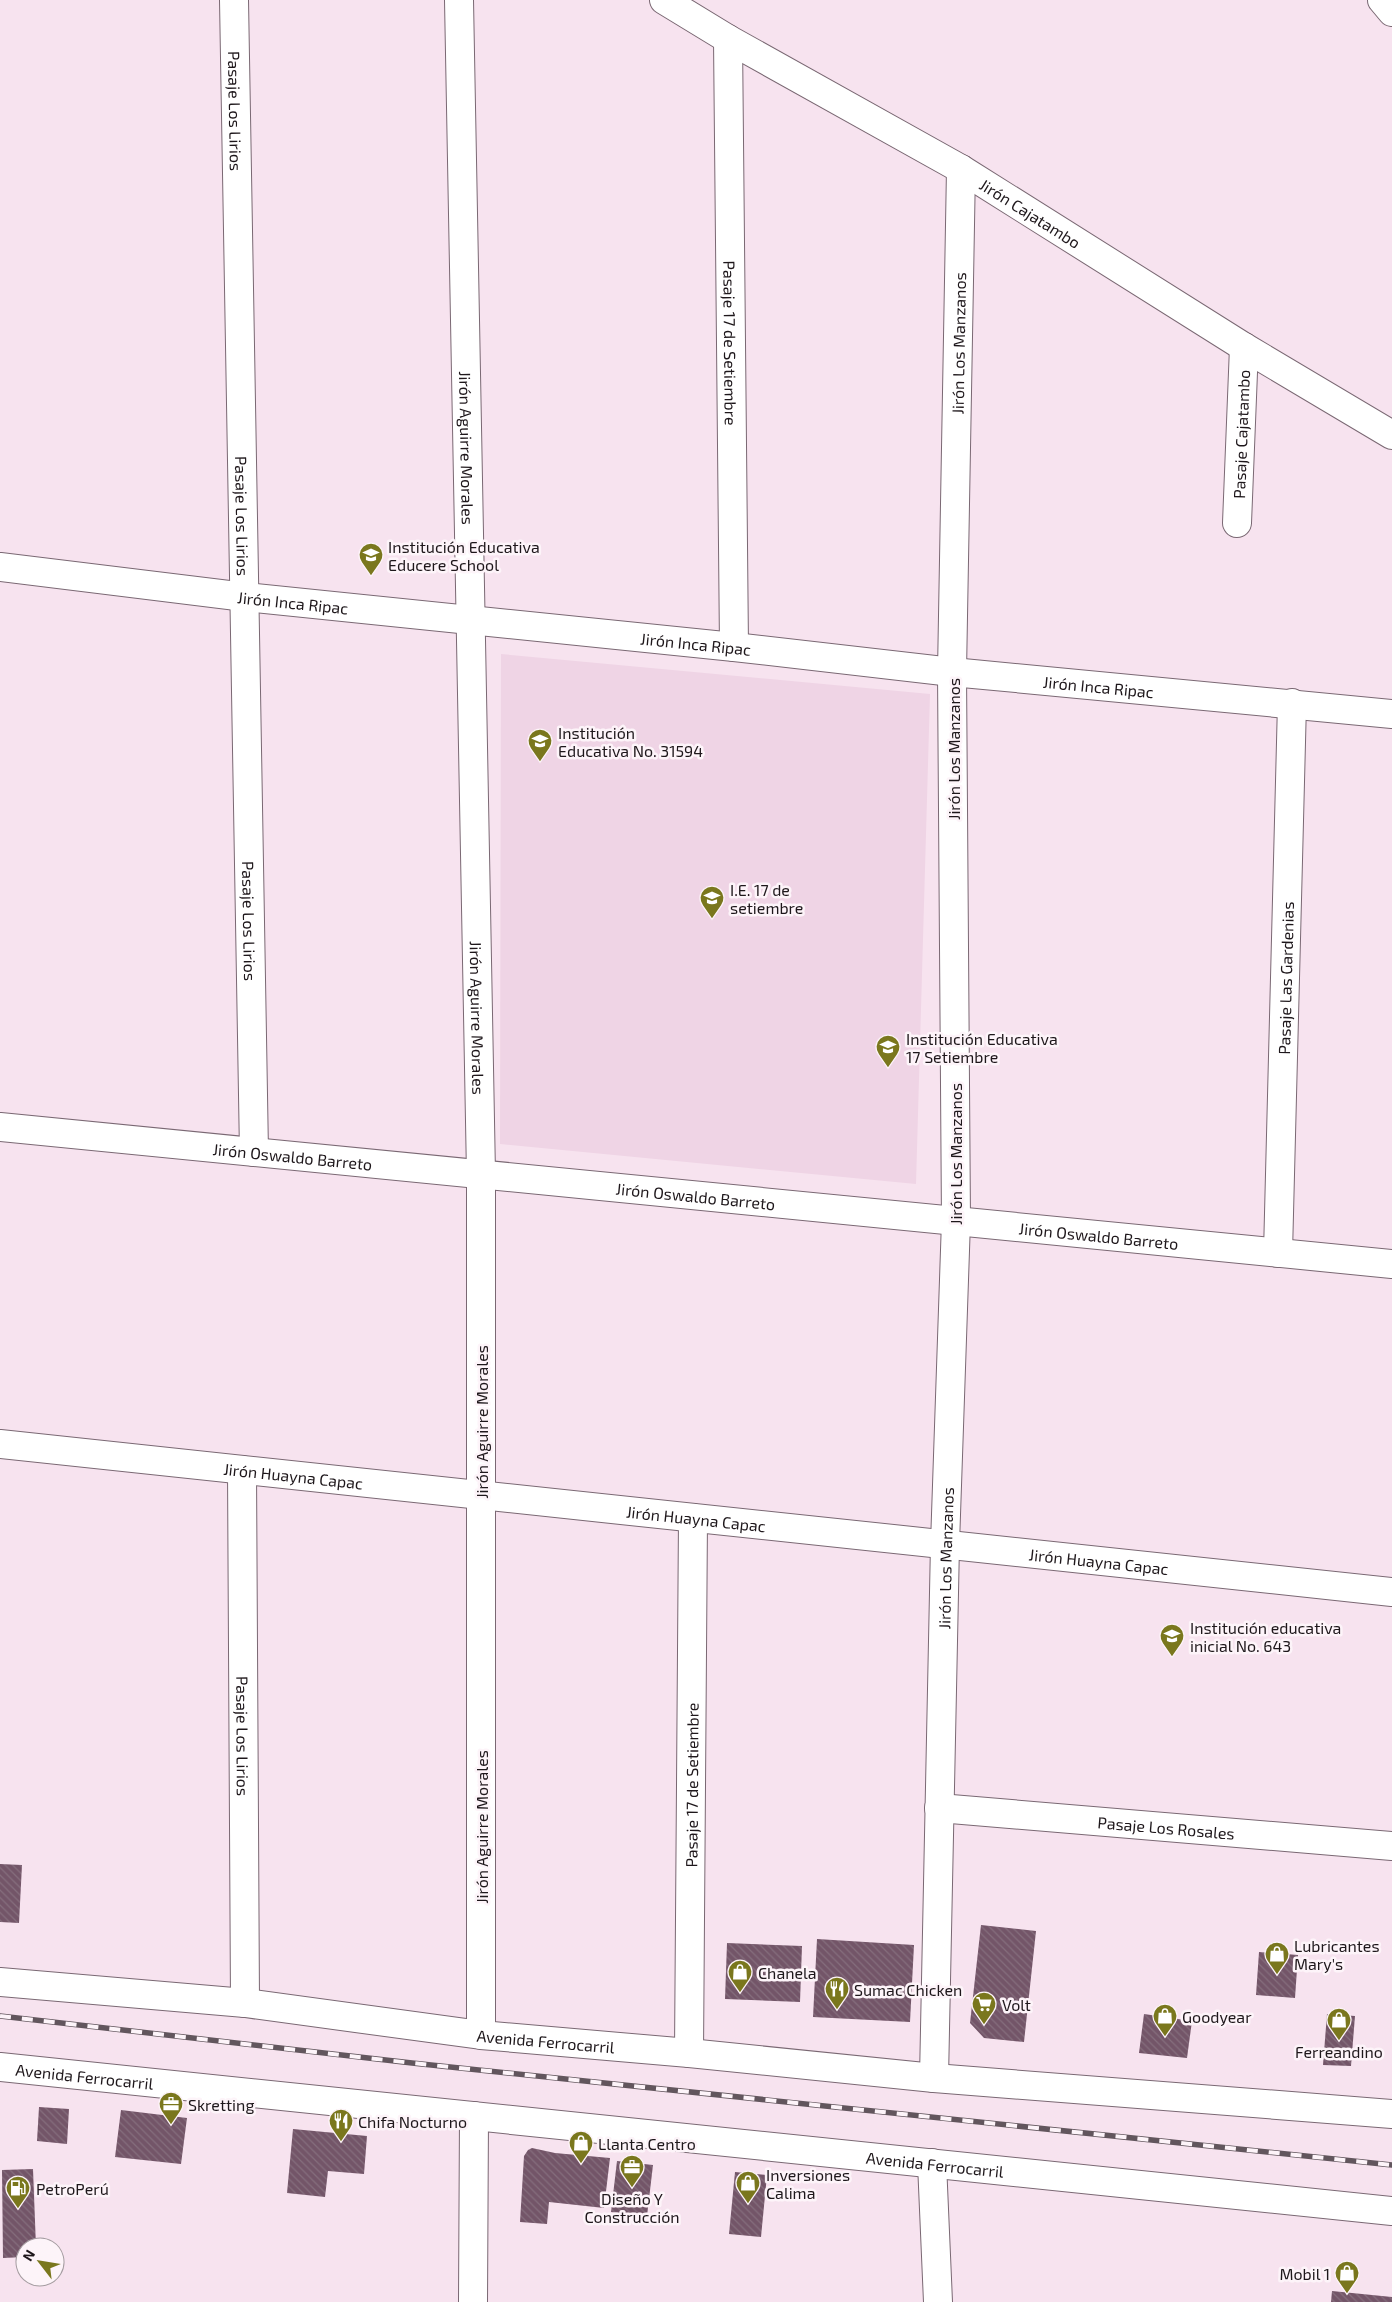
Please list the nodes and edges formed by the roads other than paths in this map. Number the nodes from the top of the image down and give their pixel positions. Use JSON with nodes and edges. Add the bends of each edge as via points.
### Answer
{"nodes":[{"id":1,"x":234,"y":0,"type":"edge"},
{"id":2,"x":459,"y":0,"type":"edge"},
{"id":3,"x":664,"y":0,"type":"edge"},
{"id":4,"x":1382,"y":0,"type":"edge"},
{"id":5,"x":1392,"y":12,"type":"edge"},
{"id":6,"x":728,"y":39,"type":"junction"},
{"id":7,"x":961,"y":169,"type":"junction"},
{"id":8,"x":1244,"y":347,"type":"junction"},
{"id":9,"x":1392,"y":435,"type":"edge"},
{"id":10,"x":1237,"y":523,"type":"dead end"},
{"id":11,"x":0,"y":566,"type":"edge"},
{"id":12,"x":245,"y":597,"type":"junction"},
{"id":13,"x":470,"y":620,"type":"junction"},
{"id":14,"x":734,"y":647,"type":"junction"},
{"id":15,"x":952,"y":672,"type":"junction"},
{"id":16,"x":1292,"y":704,"type":"junction"},
{"id":17,"x":1392,"y":714,"type":"edge"},
{"id":18,"x":0,"y":1127,"type":"edge"},
{"id":19,"x":254,"y":1152,"type":"junction"},
{"id":20,"x":481,"y":1174,"type":"junction"},
{"id":21,"x":956,"y":1221,"type":"junction"},
{"id":22,"x":1278,"y":1253,"type":"junction"},
{"id":23,"x":1392,"y":1264,"type":"edge"},
{"id":24,"x":0,"y":1444,"type":"edge"},
{"id":25,"x":242,"y":1470,"type":"junction"},
{"id":26,"x":481,"y":1495,"type":"junction"},
{"id":27,"x":694,"y":1518,"type":"junction"},
{"id":28,"x":944,"y":1544,"type":"junction"},
{"id":29,"x":1392,"y":1592,"type":"edge"},
{"id":30,"x":939,"y":1808,"type":"junction"},
{"id":31,"x":1392,"y":1846,"type":"edge"},
{"id":32,"x":0,"y":1982,"type":"edge"},
{"id":33,"x":245,"y":2004,"type":"junction"},
{"id":34,"x":480,"y":2035,"type":"junction"},
{"id":35,"x":689,"y":2053,"type":"junction"},
{"id":36,"x":0,"y":2067,"type":"edge"},
{"id":37,"x":934,"y":2078,"type":"junction"},
{"id":38,"x":1392,"y":2114,"type":"edge"},
{"id":39,"x":474,"y":2116,"type":"junction"},
{"id":40,"x":932,"y":2163,"type":"junction"},
{"id":41,"x":1392,"y":2211,"type":"edge"},
{"id":42,"x":472,"y":2302,"type":"edge"},
{"id":43,"x":938,"y":2302,"type":"edge"}],
"edges":[{"from":1,"to":12,"type":"street","name":"Pasaje Los Lirios"},
{"from":2,"to":13,"type":"street","name":"Jirón Aguirre Morales"},
{"from":3,"to":6,"type":"street","name":"Jirón Cajatambo"},
{"from":4,"to":5,"type":"street"},
{"from":6,"to":7,"type":"street","name":"Jirón Cajatambo"},
{"from":6,"to":14,"type":"street","name":"Pasaje 17 de Setiembre"},
{"from":7,"to":8,"type":"street","name":"Jirón Cajatambo"},
{"from":7,"to":15,"type":"street","name":"Jirón Los Manzanos"},
{"from":8,"to":9,"type":"street","name":"Jirón Cajatambo"},
{"from":8,"to":10,"type":"street","name":"Pasaje Cajatambo"},
{"from":11,"to":12,"type":"street","name":"Jirón Inca Ripac"},
{"from":12,"to":13,"type":"street","name":"Jirón Inca Ripac"},
{"from":12,"to":19,"type":"street","name":"Pasaje Los Lirios"},
{"from":13,"to":14,"type":"street","name":"Jirón Inca Ripac"},
{"from":13,"to":20,"type":"street","name":"Jirón Aguirre Morales"},
{"from":14,"to":15,"type":"street","name":"Jirón Inca Ripac"},
{"from":15,"to":16,"type":"street","name":"Jirón Inca Ripac"},
{"from":15,"to":21,"type":"street","name":"Jirón Los Manzanos"},
{"from":16,"to":17,"type":"street","name":"Jirón Inca Ripac"},
{"from":16,"to":22,"type":"street","name":"Pasaje Las Gardenias"},
{"from":18,"to":19,"type":"street","name":"Jirón Oswaldo Barreto"},
{"from":19,"to":20,"type":"street","name":"Jirón Oswaldo Barreto"},
{"from":20,"to":21,"type":"street","name":"Jirón Oswaldo Barreto"},
{"from":20,"to":26,"type":"street","name":"Jirón Aguirre Morales"},
{"from":21,"to":22,"type":"street","name":"Jirón Oswaldo Barreto"},
{"from":21,"to":28,"type":"street","name":"Jirón Los Manzanos"},
{"from":22,"to":23,"type":"street","name":"Jirón Oswaldo Barreto"},
{"from":24,"to":25,"type":"street","name":"Jirón Huayna Capac"},
{"from":25,"to":26,"type":"street","name":"Jirón Huayna Capac"},
{"from":25,"to":33,"type":"street","name":"Pasaje Los Lirios"},
{"from":26,"to":27,"type":"street","name":"Jirón Huayna Capac"},
{"from":26,"to":34,"type":"street","name":"Jirón Aguirre Morales"},
{"from":27,"to":28,"type":"street","name":"Jirón Huayna Capac"},
{"from":27,"to":35,"type":"street","name":"Pasaje 17 de Setiembre"},
{"from":28,"to":29,"type":"street","name":"Jirón Huayna Capac"},
{"from":28,"to":30,"type":"street","name":"Jirón Los Manzanos"},
{"from":30,"to":31,"type":"street","name":"Pasaje Los Rosales"},
{"from":30,"to":37,"type":"street","name":"Jirón Los Manzanos"},
{"from":32,"to":33,"type":"street","name":"Avenida Ferrocarril"},
{"from":33,"to":34,"type":"street","name":"Avenida Ferrocarril"},
{"from":34,"to":35,"type":"street","name":"Avenida Ferrocarril"},
{"from":35,"to":37,"type":"street","name":"Avenida Ferrocarril"},
{"from":36,"to":39,"type":"street","name":"Avenida Ferrocarril"},
{"from":37,"to":38,"type":"street","name":"Avenida Ferrocarril"},
{"from":39,"to":40,"type":"street","name":"Avenida Ferrocarril"},
{"from":39,"to":42,"type":"street"},
{"from":40,"to":41,"type":"street","name":"Avenida Ferrocarril"},
{"from":40,"to":43,"type":"street"}]}
